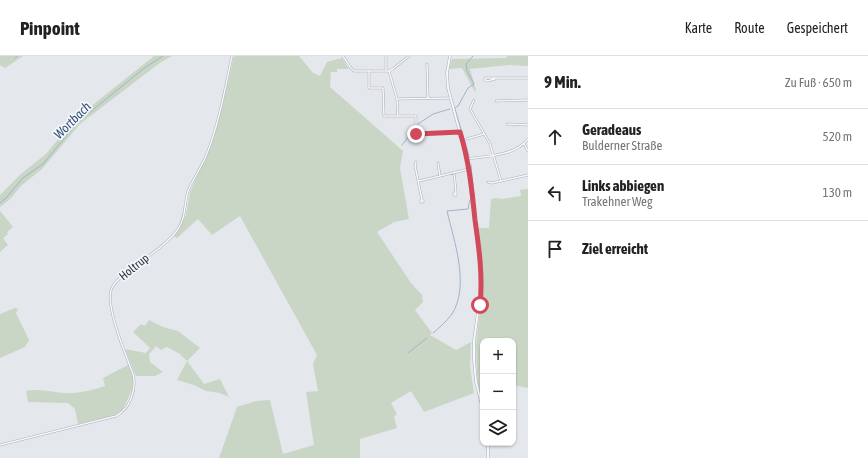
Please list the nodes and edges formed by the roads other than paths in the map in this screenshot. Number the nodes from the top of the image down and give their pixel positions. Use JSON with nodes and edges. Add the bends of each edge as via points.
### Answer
{"nodes":[{"id":1,"x":232,"y":56,"type":"edge"},
{"id":2,"x":343,"y":56,"type":"edge"},
{"id":3,"x":386,"y":56,"type":"edge"},
{"id":4,"x":409,"y":56,"type":"edge"},
{"id":5,"x":450,"y":56,"type":"edge"},
{"id":6,"x":427,"y":64,"type":"dead end"},
{"id":7,"x":369,"y":71,"type":"junction"},
{"id":8,"x":388,"y":71,"type":"junction"},
{"id":9,"x":528,"y":78,"type":"edge"},
{"id":10,"x":495,"y":79,"type":"dead end"},
{"id":11,"x":450,"y":98,"type":"junction"},
{"id":12,"x":397,"y":99,"type":"junction"},
{"id":13,"x":428,"y":99,"type":"junction"},
{"id":14,"x":474,"y":100,"type":"dead end"},
{"id":15,"x":528,"y":100,"type":"edge"},
{"id":16,"x":496,"y":101,"type":"dead end"},
{"id":17,"x":398,"y":116,"type":"junction"},
{"id":18,"x":507,"y":124,"type":"dead end"},
{"id":19,"x":528,"y":125,"type":"edge"},
{"id":20,"x":460,"y":132,"type":"junction"},
{"id":21,"x":484,"y":134,"type":"junction"},
{"id":22,"x":467,"y":138,"type":"dead end"},
{"id":23,"x":528,"y":139,"type":"edge"},
{"id":24,"x":524,"y":144,"type":"junction"},
{"id":25,"x":528,"y":151,"type":"edge"},
{"id":26,"x":494,"y":155,"type":"junction"},
{"id":27,"x":467,"y":159,"type":"junction"},
{"id":28,"x":416,"y":162,"type":"dead end"},
{"id":29,"x":438,"y":162,"type":"dead end"},
{"id":30,"x":469,"y":169,"type":"junction"},
{"id":31,"x":454,"y":172,"type":"junction"},
{"id":32,"x":528,"y":175,"type":"edge"},
{"id":33,"x":440,"y":176,"type":"junction"},
{"id":34,"x":418,"y":181,"type":"junction"},
{"id":35,"x":501,"y":181,"type":"junction"},
{"id":36,"x":488,"y":182,"type":"dead end"},
{"id":37,"x":456,"y":193,"type":"dead end"},
{"id":38,"x":422,"y":200,"type":"dead end"},
{"id":39,"x":480,"y":398,"type":"edge"},
{"id":40,"x":0,"y":445,"type":"edge"},
{"id":41,"x":488,"y":446,"type":"edge"},
{"id":42,"x":488,"y":458,"type":"edge"}],
"edges":[{"from":1,"to":40,"type":"street","name":"Holtrup","via":[[210,144],[188,191],[179,228],[118,279],[111,292],[116,330],[135,381],[126,407],[116,416]]},
{"from":2,"to":7,"type":"street","via":[[352,70]]},
{"from":3,"to":8,"type":"street"},
{"from":4,"to":8,"type":"street"},
{"from":5,"to":11,"type":"street","via":[[447,73]]},
{"from":6,"to":13,"type":"street"},
{"from":7,"to":8,"type":"street"},
{"from":7,"to":17,"type":"street","via":[[369,88],[383,88],[384,116]]},
{"from":8,"to":12,"type":"street"},
{"from":9,"to":10,"type":"street"},
{"from":11,"to":13,"type":"street"},
{"from":11,"to":20,"type":"street"},
{"from":12,"to":13,"type":"street"},
{"from":12,"to":17,"type":"street"},
{"from":14,"to":21,"type":"street","via":[[470,109]]},
{"from":15,"to":16,"type":"street"},
{"from":17,"to":20,"type":"street","via":[[416,116],[416,134]]},
{"from":18,"to":19,"type":"street"},
{"from":20,"to":27,"type":"street"},
{"from":21,"to":22,"type":"street"},
{"from":21,"to":26,"type":"street"},
{"from":23,"to":24,"type":"street"},
{"from":24,"to":25,"type":"street"},
{"from":24,"to":26,"type":"street","via":[[511,151]]},
{"from":26,"to":27,"type":"street"},
{"from":26,"to":35,"type":"street"},
{"from":27,"to":30,"type":"street"},
{"from":28,"to":34,"type":"street"},
{"from":29,"to":33,"type":"street"},
{"from":30,"to":31,"type":"street"},
{"from":30,"to":39,"type":"street","via":[[482,281],[474,341],[474,367]]},
{"from":31,"to":33,"type":"street"},
{"from":31,"to":37,"type":"street"},
{"from":32,"to":35,"type":"street"},
{"from":33,"to":34,"type":"street"},
{"from":34,"to":38,"type":"street"},
{"from":35,"to":36,"type":"street"},
{"from":41,"to":42,"type":"street"}]}
